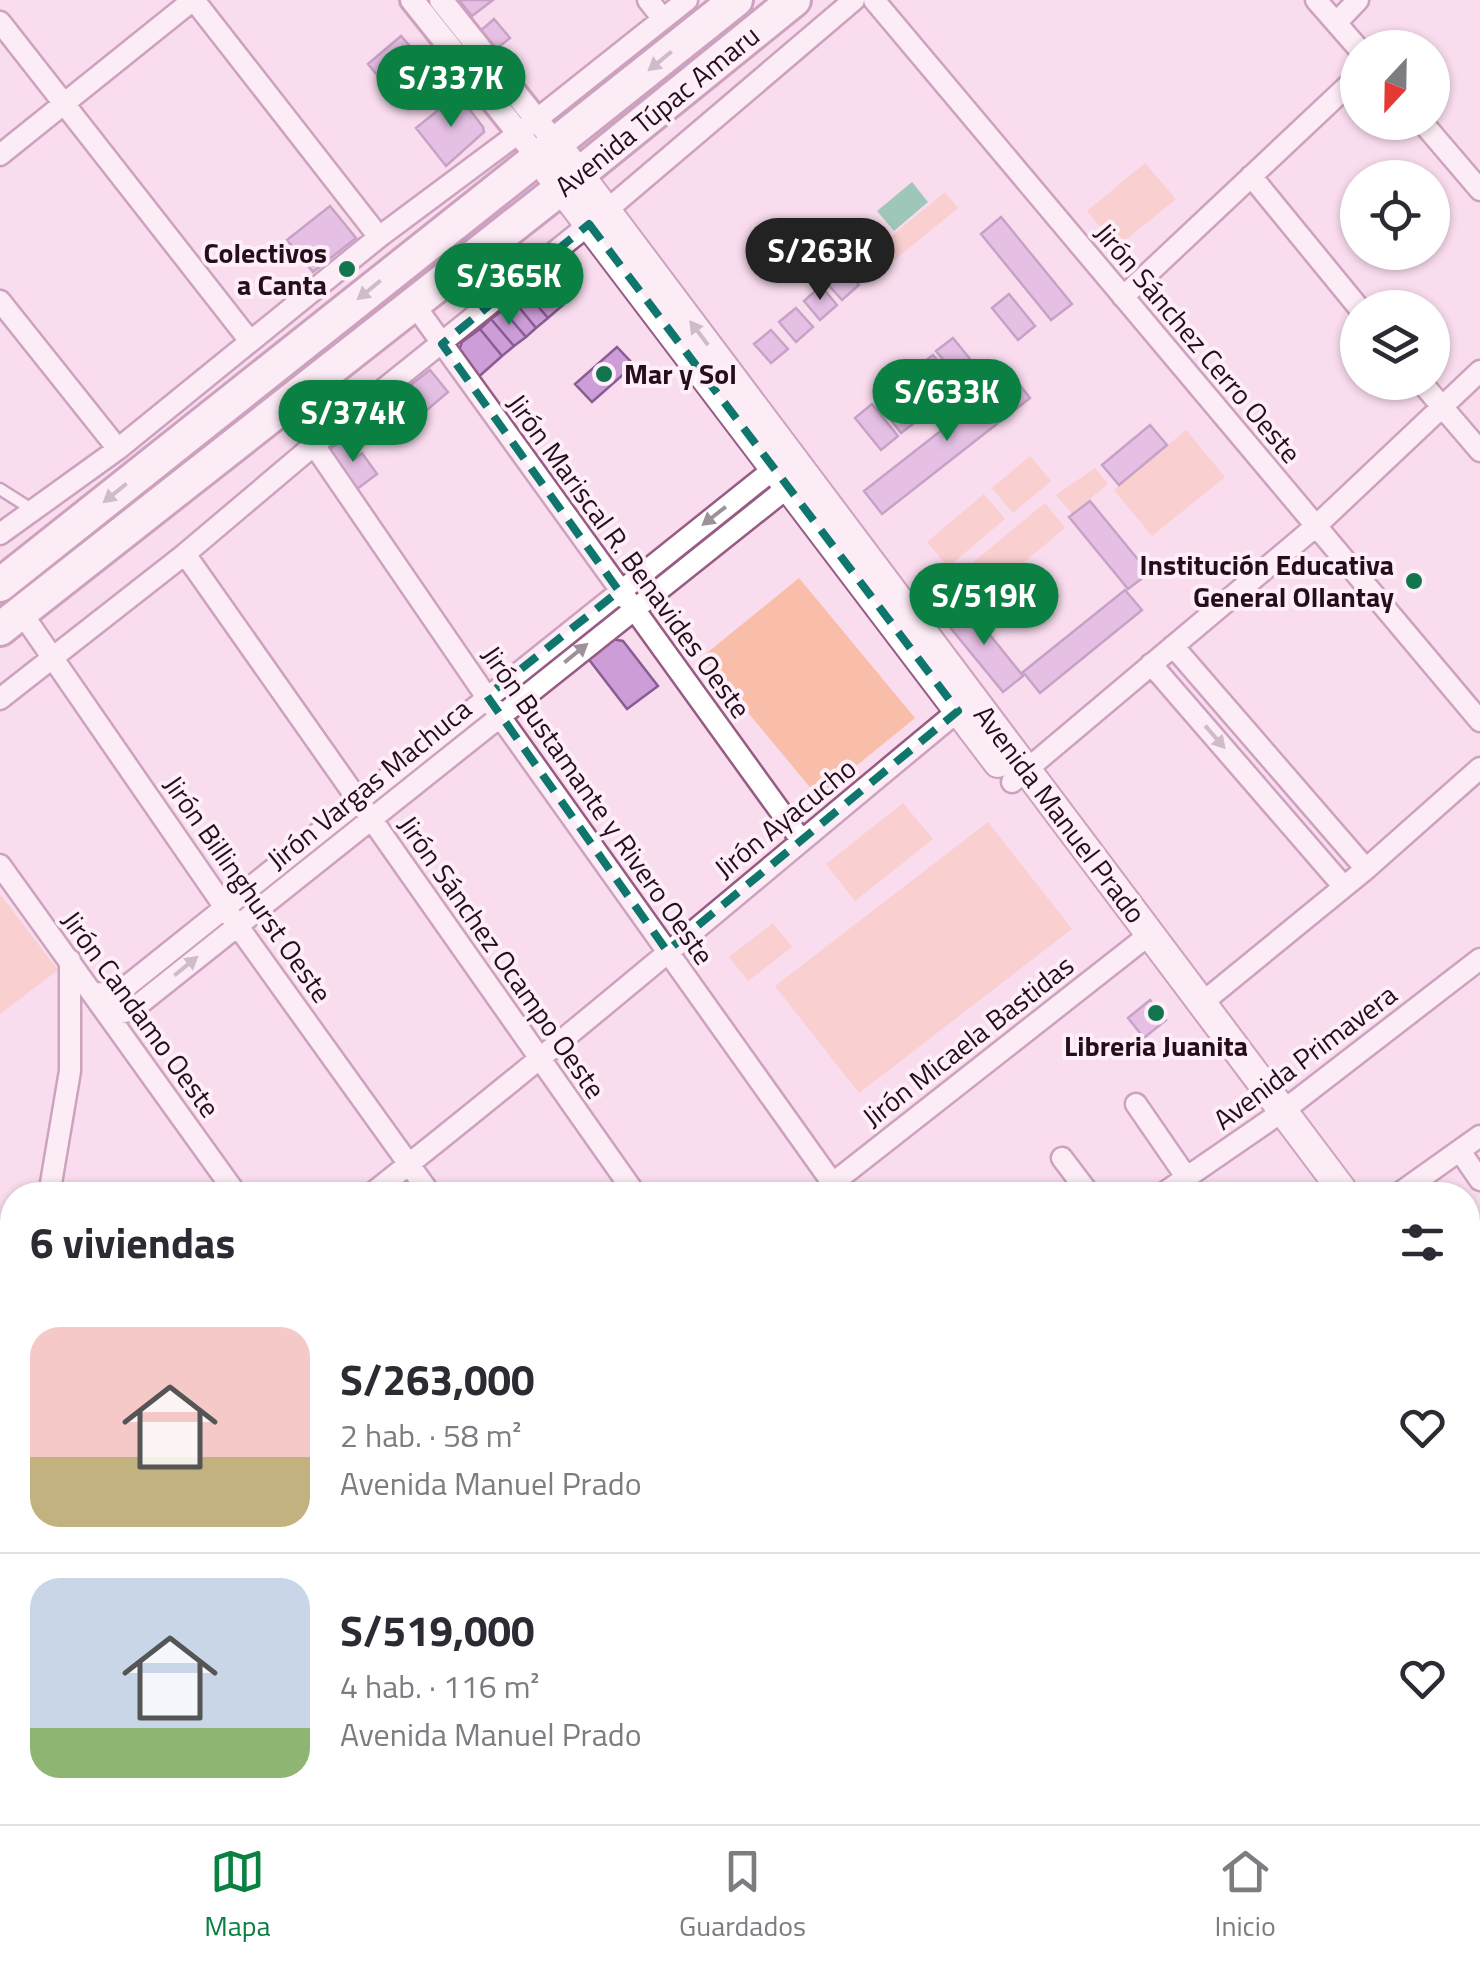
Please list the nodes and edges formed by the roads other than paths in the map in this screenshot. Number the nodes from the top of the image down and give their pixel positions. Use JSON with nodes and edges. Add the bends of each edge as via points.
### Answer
{"nodes":[{"id":1,"x":194,"y":0,"type":"edge"},
{"id":2,"x":412,"y":0,"type":"edge"},
{"id":3,"x":442,"y":0,"type":"edge"},
{"id":4,"x":648,"y":0,"type":"edge"},
{"id":5,"x":687,"y":0,"type":"edge"},
{"id":6,"x":736,"y":0,"type":"edge"},
{"id":7,"x":794,"y":0,"type":"edge"},
{"id":8,"x":854,"y":0,"type":"edge"},
{"id":9,"x":874,"y":0,"type":"edge"},
{"id":10,"x":1316,"y":0,"type":"edge"},
{"id":11,"x":1358,"y":0,"type":"edge"},
{"id":12,"x":663,"y":19,"type":"junction"},
{"id":13,"x":0,"y":22,"type":"edge"},
{"id":14,"x":1336,"y":23,"type":"junction"},
{"id":15,"x":1342,"y":30,"type":"edge"},
{"id":16,"x":1340,"y":93,"type":"edge"},
{"id":17,"x":64,"y":104,"type":"junction"},
{"id":18,"x":527,"y":126,"type":"junction"},
{"id":19,"x":1437,"y":140,"type":"edge"},
{"id":20,"x":548,"y":152,"type":"junction"},
{"id":21,"x":0,"y":155,"type":"edge"},
{"id":22,"x":1251,"y":176,"type":"junction"},
{"id":23,"x":570,"y":181,"type":"junction"},
{"id":24,"x":1480,"y":190,"type":"edge"},
{"id":25,"x":598,"y":217,"type":"junction"},
{"id":26,"x":379,"y":236,"type":"junction"},
{"id":27,"x":1345,"y":290,"type":"edge"},
{"id":28,"x":1123,"y":297,"type":"junction"},
{"id":29,"x":0,"y":302,"type":"edge"},
{"id":30,"x":414,"y":303,"type":"junction"},
{"id":31,"x":250,"y":341,"type":"junction"},
{"id":32,"x":442,"y":344,"type":"junction"},
{"id":33,"x":1480,"y":371,"type":"edge"},
{"id":34,"x":1435,"y":400,"type":"edge"},
{"id":35,"x":1441,"y":408,"type":"junction"},
{"id":36,"x":314,"y":445,"type":"junction"},
{"id":37,"x":118,"y":449,"type":"junction"},
{"id":38,"x":1480,"y":451,"type":"edge"},
{"id":39,"x":789,"y":471,"type":"junction"},
{"id":40,"x":0,"y":490,"type":"edge"},
{"id":41,"x":34,"y":510,"type":"junction"},
{"id":42,"x":1316,"y":526,"type":"junction"},
{"id":43,"x":0,"y":534,"type":"edge"},
{"id":44,"x":185,"y":554,"type":"junction"},
{"id":45,"x":0,"y":585,"type":"edge"},
{"id":46,"x":626,"y":600,"type":"junction"},
{"id":47,"x":11,"y":621,"type":"edge"},
{"id":48,"x":1173,"y":646,"type":"junction"},
{"id":49,"x":52,"y":656,"type":"junction"},
{"id":50,"x":1151,"y":664,"type":"junction"},
{"id":51,"x":487,"y":696,"type":"junction"},
{"id":52,"x":0,"y":698,"type":"edge"},
{"id":53,"x":958,"y":711,"type":"junction"},
{"id":54,"x":499,"y":714,"type":"junction"},
{"id":55,"x":1480,"y":721,"type":"edge"},
{"id":56,"x":1480,"y":768,"type":"edge"},
{"id":57,"x":1019,"y":776,"type":"junction"},
{"id":58,"x":357,"y":799,"type":"junction"},
{"id":59,"x":370,"y":818,"type":"junction"},
{"id":60,"x":801,"y":840,"type":"junction"},
{"id":61,"x":0,"y":865,"type":"edge"},
{"id":62,"x":1366,"y":869,"type":"junction"},
{"id":63,"x":1344,"y":887,"type":"junction"},
{"id":64,"x":226,"y":905,"type":"junction"},
{"id":65,"x":237,"y":925,"type":"junction"},
{"id":66,"x":1143,"y":939,"type":"junction"},
{"id":67,"x":666,"y":951,"type":"junction"},
{"id":68,"x":1480,"y":959,"type":"edge"},
{"id":69,"x":70,"y":960,"type":"junction"},
{"id":70,"x":100,"y":1001,"type":"junction"},
{"id":71,"x":1202,"y":1004,"type":"junction"},
{"id":72,"x":541,"y":1060,"type":"junction"},
{"id":73,"x":1136,"y":1104,"type":"dead end"},
{"id":74,"x":1276,"y":1116,"type":"junction"},
{"id":75,"x":1480,"y":1136,"type":"edge"},
{"id":76,"x":1460,"y":1151,"type":"junction"},
{"id":77,"x":1062,"y":1158,"type":"dead end"},
{"id":78,"x":409,"y":1164,"type":"junction"},
{"id":79,"x":1187,"y":1178,"type":"junction"},
{"id":80,"x":1480,"y":1180,"type":"edge"},
{"id":81,"x":51,"y":1182,"type":"edge"},
{"id":82,"x":228,"y":1182,"type":"edge"},
{"id":83,"x":386,"y":1182,"type":"edge"},
{"id":84,"x":422,"y":1182,"type":"edge"},
{"id":85,"x":627,"y":1182,"type":"edge"},
{"id":86,"x":827,"y":1182,"type":"edge"},
{"id":87,"x":844,"y":1182,"type":"edge"},
{"id":88,"x":1080,"y":1182,"type":"edge"},
{"id":89,"x":1182,"y":1182,"type":"edge"},
{"id":90,"x":1316,"y":1182,"type":"edge"},
{"id":91,"x":1334,"y":1182,"type":"edge"},
{"id":92,"x":1416,"y":1182,"type":"edge"}],
"edges":[{"from":1,"to":17,"type":"street"},
{"from":1,"to":26,"type":"street"},
{"from":2,"to":18,"type":"street"},
{"from":3,"to":18,"type":"street"},
{"from":4,"to":12,"type":"street"},
{"from":5,"to":12,"type":"street"},
{"from":6,"to":20,"type":"highway","name":"Avenida Túpac Amaru","one_way":true},
{"from":7,"to":23,"type":"highway","name":"Avenida Túpac Amaru"},
{"from":8,"to":25,"type":"street"},
{"from":9,"to":28,"type":"street","name":"Jirón Sánchez Cerro Oeste"},
{"from":10,"to":14,"type":"street"},
{"from":11,"to":14,"type":"street"},
{"from":12,"to":18,"type":"street"},
{"from":13,"to":17,"type":"street"},
{"from":14,"to":15,"type":"street"},
{"from":16,"to":22,"type":"street"},
{"from":17,"to":21,"type":"street"},
{"from":17,"to":31,"type":"street"},
{"from":18,"to":20,"type":"street"},
{"from":18,"to":26,"type":"street"},
{"from":19,"to":24,"type":"street"},
{"from":20,"to":23,"type":"main road","name":"Avenida Manuel Prado"},
{"from":20,"to":45,"type":"highway","name":"Avenida Túpac Amaru","one_way":true},
{"from":22,"to":27,"type":"street"},
{"from":22,"to":28,"type":"street"},
{"from":23,"to":25,"type":"main road","name":"Avenida Manuel Prado"},
{"from":23,"to":30,"type":"highway","name":"Avenida Túpac Amaru"},
{"from":25,"to":32,"type":"street"},
{"from":25,"to":39,"type":"main road","name":"Avenida Manuel Prado"},
{"from":26,"to":31,"type":"street"},
{"from":28,"to":42,"type":"street","name":"Jirón Sánchez Cerro Oeste"},
{"from":29,"to":37,"type":"street"},
{"from":30,"to":32,"type":"street","name":"Jirón Mariscal R. Benavides Oeste"},
{"from":30,"to":47,"type":"highway","name":"Avenida Túpac Amaru"},
{"from":31,"to":37,"type":"street"},
{"from":32,"to":36,"type":"street"},
{"from":32,"to":46,"type":"street","name":"Jirón Mariscal R. Benavides Oeste"},
{"from":33,"to":35,"type":"street"},
{"from":34,"to":35,"type":"street"},
{"from":35,"to":38,"type":"street"},
{"from":35,"to":42,"type":"street"},
{"from":36,"to":44,"type":"street"},
{"from":36,"to":51,"type":"street","name":"Jirón Bustamante y Rivero Oeste"},
{"from":37,"to":41,"type":"street"},
{"from":39,"to":46,"type":"street","name":"Jirón Vargas Machuca"},
{"from":39,"to":53,"type":"main road","name":"Avenida Manuel Prado"},
{"from":39,"to":57,"type":"main road","name":"Avenida Manuel Prado"},
{"from":40,"to":41,"type":"lane"},
{"from":41,"to":43,"type":"street"},
{"from":42,"to":48,"type":"street"},
{"from":42,"to":55,"type":"street","name":"Jirón Sánchez Cerro Oeste"},
{"from":44,"to":49,"type":"street"},
{"from":44,"to":58,"type":"street","name":"Jirón Sánchez Ocampo Oeste"},
{"from":46,"to":51,"type":"street","name":"Jirón Vargas Machuca"},
{"from":54,"to":46,"type":"street","name":"Jirón Vargas Machuca","one_way":true},
{"from":46,"to":60,"type":"street","name":"Jirón Mariscal R. Benavides Oeste"},
{"from":47,"to":49,"type":"street","name":"Jirón Billinghurst Oeste"},
{"from":48,"to":50,"type":"street"},
{"from":48,"to":62,"type":"street"},
{"from":49,"to":52,"type":"street"},
{"from":49,"to":64,"type":"street","name":"Jirón Billinghurst Oeste"},
{"from":50,"to":57,"type":"street"},
{"from":50,"to":63,"type":"street","one_way":true},
{"from":51,"to":54,"type":"street","name":"Jirón Bustamante y Rivero Oeste"},
{"from":51,"to":58,"type":"street","name":"Jirón Vargas Machuca"},
{"from":53,"to":57,"type":"main road","name":"Avenida Manuel Prado"},
{"from":53,"to":60,"type":"street","name":"Jirón Ayacucho"},
{"from":54,"to":59,"type":"street","name":"Jirón Vargas Machuca"},
{"from":54,"to":67,"type":"street","name":"Jirón Bustamante y Rivero Oeste"},
{"from":56,"to":62,"type":"street"},
{"from":57,"to":66,"type":"main road","name":"Avenida Manuel Prado"},
{"from":58,"to":59,"type":"street","name":"Jirón Sánchez Ocampo Oeste"},
{"from":58,"to":64,"type":"street","name":"Jirón Vargas Machuca"},
{"from":59,"to":65,"type":"street","name":"Jirón Vargas Machuca"},
{"from":59,"to":72,"type":"street","name":"Jirón Sánchez Ocampo Oeste"},
{"from":60,"to":67,"type":"street","name":"Jirón Ayacucho"},
{"from":61,"to":69,"type":"street","name":"Jirón Candamo Oeste"},
{"from":62,"to":63,"type":"street"},
{"from":63,"to":71,"type":"street"},
{"from":64,"to":65,"type":"street","name":"Jirón Billinghurst Oeste"},
{"from":64,"to":70,"type":"street","name":"Jirón Vargas Machuca"},
{"from":70,"to":65,"type":"street","name":"Jirón Vargas Machuca","one_way":true,"via":[[116,1014],[132,1010]]},
{"from":65,"to":78,"type":"street","name":"Jirón Billinghurst Oeste"},
{"from":66,"to":71,"type":"main road","name":"Avenida Manuel Prado"},
{"from":66,"to":74,"type":"main road","name":"Avenida Manuel Prado"},
{"from":66,"to":87,"type":"street","name":"Jirón Micaela Bastidas"},
{"from":67,"to":72,"type":"street","name":"Jirón Ayacucho"},
{"from":67,"to":86,"type":"street","name":"Jirón Bustamante y Rivero Oeste"},
{"from":68,"to":74,"type":"street","name":"Avenida Primavera"},
{"from":69,"to":70,"type":"street","name":"Jirón Candamo Oeste"},
{"from":69,"to":81,"type":"street","via":[[70,1071]]},
{"from":70,"to":82,"type":"street","name":"Jirón Candamo Oeste"},
{"from":71,"to":74,"type":"main road","name":"Avenida Manuel Prado"},
{"from":72,"to":78,"type":"street","name":"Jirón Ayacucho"},
{"from":72,"to":85,"type":"street","name":"Jirón Sánchez Ocampo Oeste"},
{"from":73,"to":79,"type":"street"},
{"from":74,"to":79,"type":"street","name":"Avenida Primavera"},
{"from":74,"to":90,"type":"main road","name":"Avenida Manuel Prado"},
{"from":74,"to":91,"type":"main road","name":"Avenida Manuel Prado"},
{"from":75,"to":76,"type":"street"},
{"from":76,"to":80,"type":"street"},
{"from":76,"to":92,"type":"street"},
{"from":77,"to":88,"type":"street"},
{"from":78,"to":83,"type":"street","name":"Jirón Ayacucho"},
{"from":78,"to":84,"type":"street","name":"Jirón Billinghurst Oeste"},
{"from":79,"to":89,"type":"street","name":"Avenida Primavera"}]}
